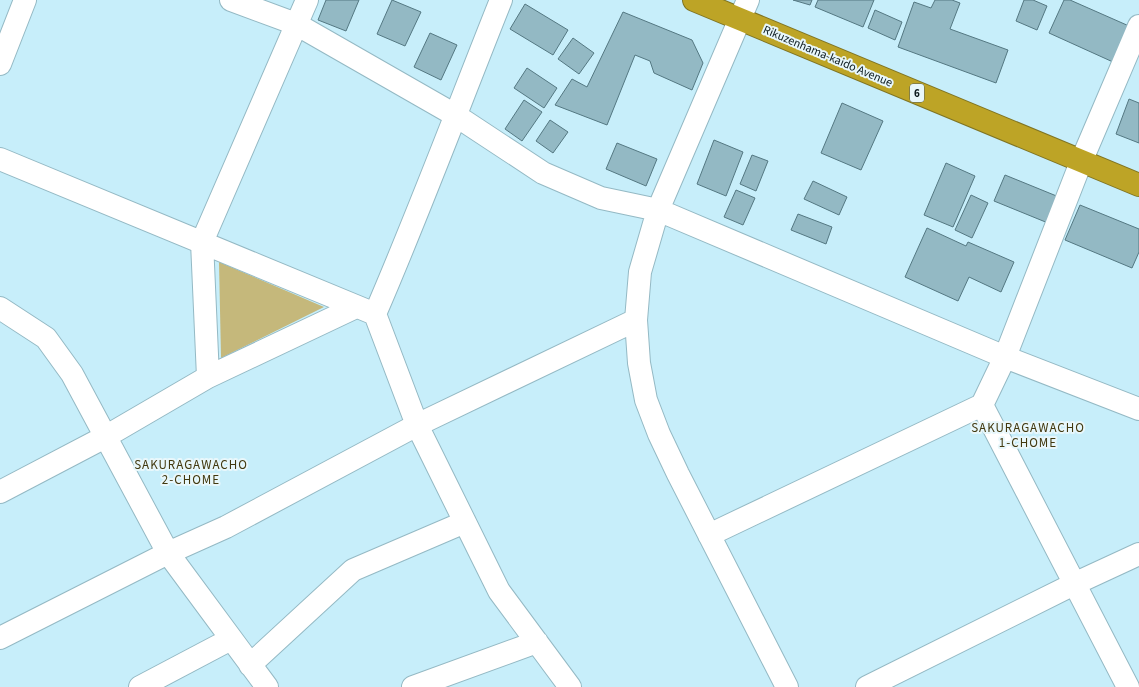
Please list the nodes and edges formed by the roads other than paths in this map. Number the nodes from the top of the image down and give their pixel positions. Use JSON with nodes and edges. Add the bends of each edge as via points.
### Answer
{"nodes":[{"id":1,"x":24,"y":0,"type":"edge"},
{"id":2,"x":231,"y":0,"type":"edge"},
{"id":3,"x":307,"y":0,"type":"edge"},
{"id":4,"x":501,"y":0,"type":"edge"},
{"id":5,"x":694,"y":0,"type":"edge"},
{"id":6,"x":744,"y":10,"type":"edge"},
{"id":7,"x":296,"y":24,"type":"junction"},
{"id":8,"x":1139,"y":26,"type":"edge"},
{"id":9,"x":0,"y":64,"type":"edge"},
{"id":10,"x":455,"y":115,"type":"junction"},
{"id":11,"x":0,"y":159,"type":"edge"},
{"id":12,"x":1081,"y":162,"type":"junction"},
{"id":13,"x":1139,"y":185,"type":"edge"},
{"id":14,"x":658,"y":210,"type":"junction"},
{"id":15,"x":202,"y":242,"type":"junction"},
{"id":16,"x":0,"y":308,"type":"edge"},
{"id":17,"x":365,"y":310,"type":"junction"},
{"id":18,"x":636,"y":320,"type":"junction"},
{"id":19,"x":1005,"y":357,"type":"junction"},
{"id":20,"x":208,"y":377,"type":"junction"},
{"id":21,"x":982,"y":405,"type":"junction"},
{"id":22,"x":1139,"y":409,"type":"edge"},
{"id":23,"x":417,"y":425,"type":"junction"},
{"id":24,"x":105,"y":437,"type":"junction"},
{"id":25,"x":0,"y":492,"type":"edge"},
{"id":26,"x":465,"y":522,"type":"junction"},
{"id":27,"x":709,"y":535,"type":"junction"},
{"id":28,"x":168,"y":553,"type":"junction"},
{"id":29,"x":1139,"y":554,"type":"edge"},
{"id":30,"x":1074,"y":584,"type":"junction"},
{"id":31,"x":0,"y":638,"type":"edge"},
{"id":32,"x":231,"y":639,"type":"junction"},
{"id":33,"x":538,"y":642,"type":"junction"},
{"id":34,"x":250,"y":665,"type":"junction"},
{"id":35,"x":780,"y":685,"type":"edge"},
{"id":36,"x":140,"y":687,"type":"edge"},
{"id":37,"x":267,"y":687,"type":"edge"},
{"id":38,"x":413,"y":687,"type":"edge"},
{"id":39,"x":570,"y":687,"type":"edge"},
{"id":40,"x":867,"y":687,"type":"edge"},
{"id":41,"x":1128,"y":687,"type":"edge"}],
"edges":[{"from":1,"to":9,"type":"street"},
{"from":2,"to":7,"type":"street"},
{"from":3,"to":7,"type":"street"},
{"from":4,"to":10,"type":"street"},
{"from":5,"to":6,"type":"highway","name":"Rikuzenhama-kaido Avenue","number":"6"},
{"from":6,"to":12,"type":"highway","name":"Rikuzenhama-kaido Avenue","number":"6"},
{"from":6,"to":14,"type":"street"},
{"from":7,"to":10,"type":"street"},
{"from":7,"to":15,"type":"street"},
{"from":8,"to":12,"type":"street"},
{"from":10,"to":14,"type":"street","via":[[543,173],[601,198]]},
{"from":10,"to":17,"type":"street","via":[[406,243]]},
{"from":11,"to":15,"type":"street"},
{"from":12,"to":13,"type":"highway","name":"Rikuzenhama-kaido Avenue","number":"6"},
{"from":12,"to":19,"type":"street"},
{"from":14,"to":18,"type":"street","via":[[640,272]]},
{"from":14,"to":19,"type":"street"},
{"from":15,"to":17,"type":"street"},
{"from":15,"to":20,"type":"street"},
{"from":16,"to":24,"type":"street","via":[[46,338],[72,374]]},
{"from":17,"to":20,"type":"street"},
{"from":17,"to":23,"type":"street"},
{"from":18,"to":23,"type":"street"},
{"from":18,"to":27,"type":"street","via":[[639,363],[646,400],[659,434]]},
{"from":19,"to":21,"type":"street"},
{"from":19,"to":22,"type":"street"},
{"from":20,"to":24,"type":"street"},
{"from":21,"to":27,"type":"street"},
{"from":21,"to":30,"type":"street"},
{"from":23,"to":26,"type":"street"},
{"from":23,"to":28,"type":"street","via":[[226,527]]},
{"from":24,"to":25,"type":"street"},
{"from":24,"to":28,"type":"street"},
{"from":26,"to":33,"type":"street","via":[[499,591]]},
{"from":26,"to":34,"type":"street","via":[[353,570]]},
{"from":27,"to":35,"type":"street"},
{"from":28,"to":31,"type":"street"},
{"from":28,"to":32,"type":"street"},
{"from":29,"to":30,"type":"street"},
{"from":30,"to":40,"type":"street"},
{"from":30,"to":41,"type":"street"},
{"from":32,"to":34,"type":"street"},
{"from":32,"to":36,"type":"street"},
{"from":33,"to":38,"type":"street"},
{"from":33,"to":39,"type":"street"},
{"from":34,"to":37,"type":"street"}]}
